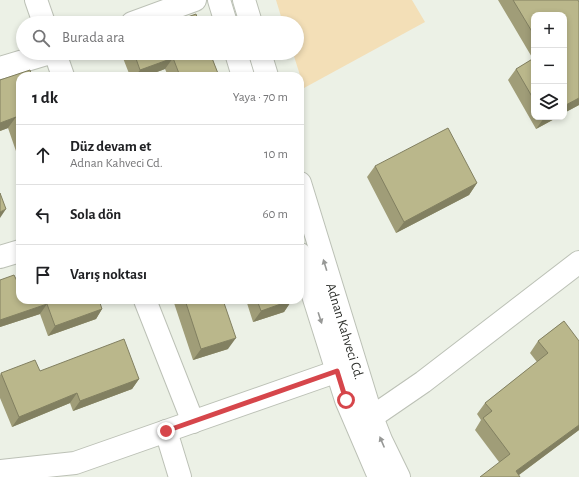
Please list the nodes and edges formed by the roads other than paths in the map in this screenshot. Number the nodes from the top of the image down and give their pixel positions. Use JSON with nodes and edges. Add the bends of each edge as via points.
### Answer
{"nodes":[{"id":1,"x":36,"y":0,"type":"edge"},
{"id":2,"x":195,"y":0,"type":"edge"},
{"id":3,"x":219,"y":0,"type":"edge"},
{"id":4,"x":244,"y":0,"type":"edge"},
{"id":5,"x":42,"y":16,"type":"edge"},
{"id":6,"x":151,"y":16,"type":"edge"},
{"id":7,"x":224,"y":16,"type":"edge"},
{"id":8,"x":249,"y":16,"type":"edge"},
{"id":9,"x":27,"y":60,"type":"edge"},
{"id":10,"x":57,"y":60,"type":"edge"},
{"id":11,"x":238,"y":60,"type":"edge"},
{"id":12,"x":262,"y":60,"type":"edge"},
{"id":13,"x":0,"y":68,"type":"edge"},
{"id":14,"x":62,"y":72,"type":"edge"},
{"id":15,"x":242,"y":72,"type":"edge"},
{"id":16,"x":266,"y":72,"type":"edge"},
{"id":17,"x":304,"y":199,"type":"edge"},
{"id":18,"x":16,"y":252,"type":"edge"},
{"id":19,"x":0,"y":258,"type":"edge"},
{"id":20,"x":579,"y":262,"type":"edge"},
{"id":21,"x":304,"y":264,"type":"edge"},
{"id":22,"x":147,"y":304,"type":"edge"},
{"id":23,"x":346,"y":368,"type":"junction"},
{"id":24,"x":372,"y":417,"type":"junction"},
{"id":25,"x":193,"y":422,"type":"junction"},
{"id":26,"x":166,"y":431,"type":"junction"},
{"id":27,"x":0,"y":471,"type":"edge"},
{"id":28,"x":180,"y":477,"type":"edge"},
{"id":29,"x":379,"y":477,"type":"edge"},
{"id":30,"x":399,"y":477,"type":"edge"}],
"edges":[{"from":1,"to":5,"type":"street"},
{"from":2,"to":6,"type":"street"},
{"from":3,"to":7,"type":"street"},
{"from":4,"to":8,"type":"street"},
{"from":9,"to":13,"type":"street"},
{"from":10,"to":14,"type":"street"},
{"from":11,"to":15,"type":"street"},
{"from":12,"to":16,"type":"street"},
{"from":23,"to":17,"type":"street","name":"Adnan Kahveci Cd.","one_way":true},
{"from":18,"to":19,"type":"street"},
{"from":20,"to":24,"type":"street","via":[[423,382]]},
{"from":21,"to":23,"type":"street","name":"Adnan Kahveci Cd.","one_way":true},
{"from":22,"to":25,"type":"street"},
{"from":23,"to":24,"type":"street","name":"Adnan Kahveci Cd."},
{"from":23,"to":25,"type":"street"},
{"from":23,"to":29,"type":"street","name":"Adnan Kahveci Cd.","via":[[346,400]]},
{"from":30,"to":24,"type":"street","name":"Adnan Kahveci Cd.","one_way":true},
{"from":25,"to":26,"type":"street"},
{"from":26,"to":27,"type":"street","via":[[74,463]]},
{"from":26,"to":28,"type":"street"}]}
